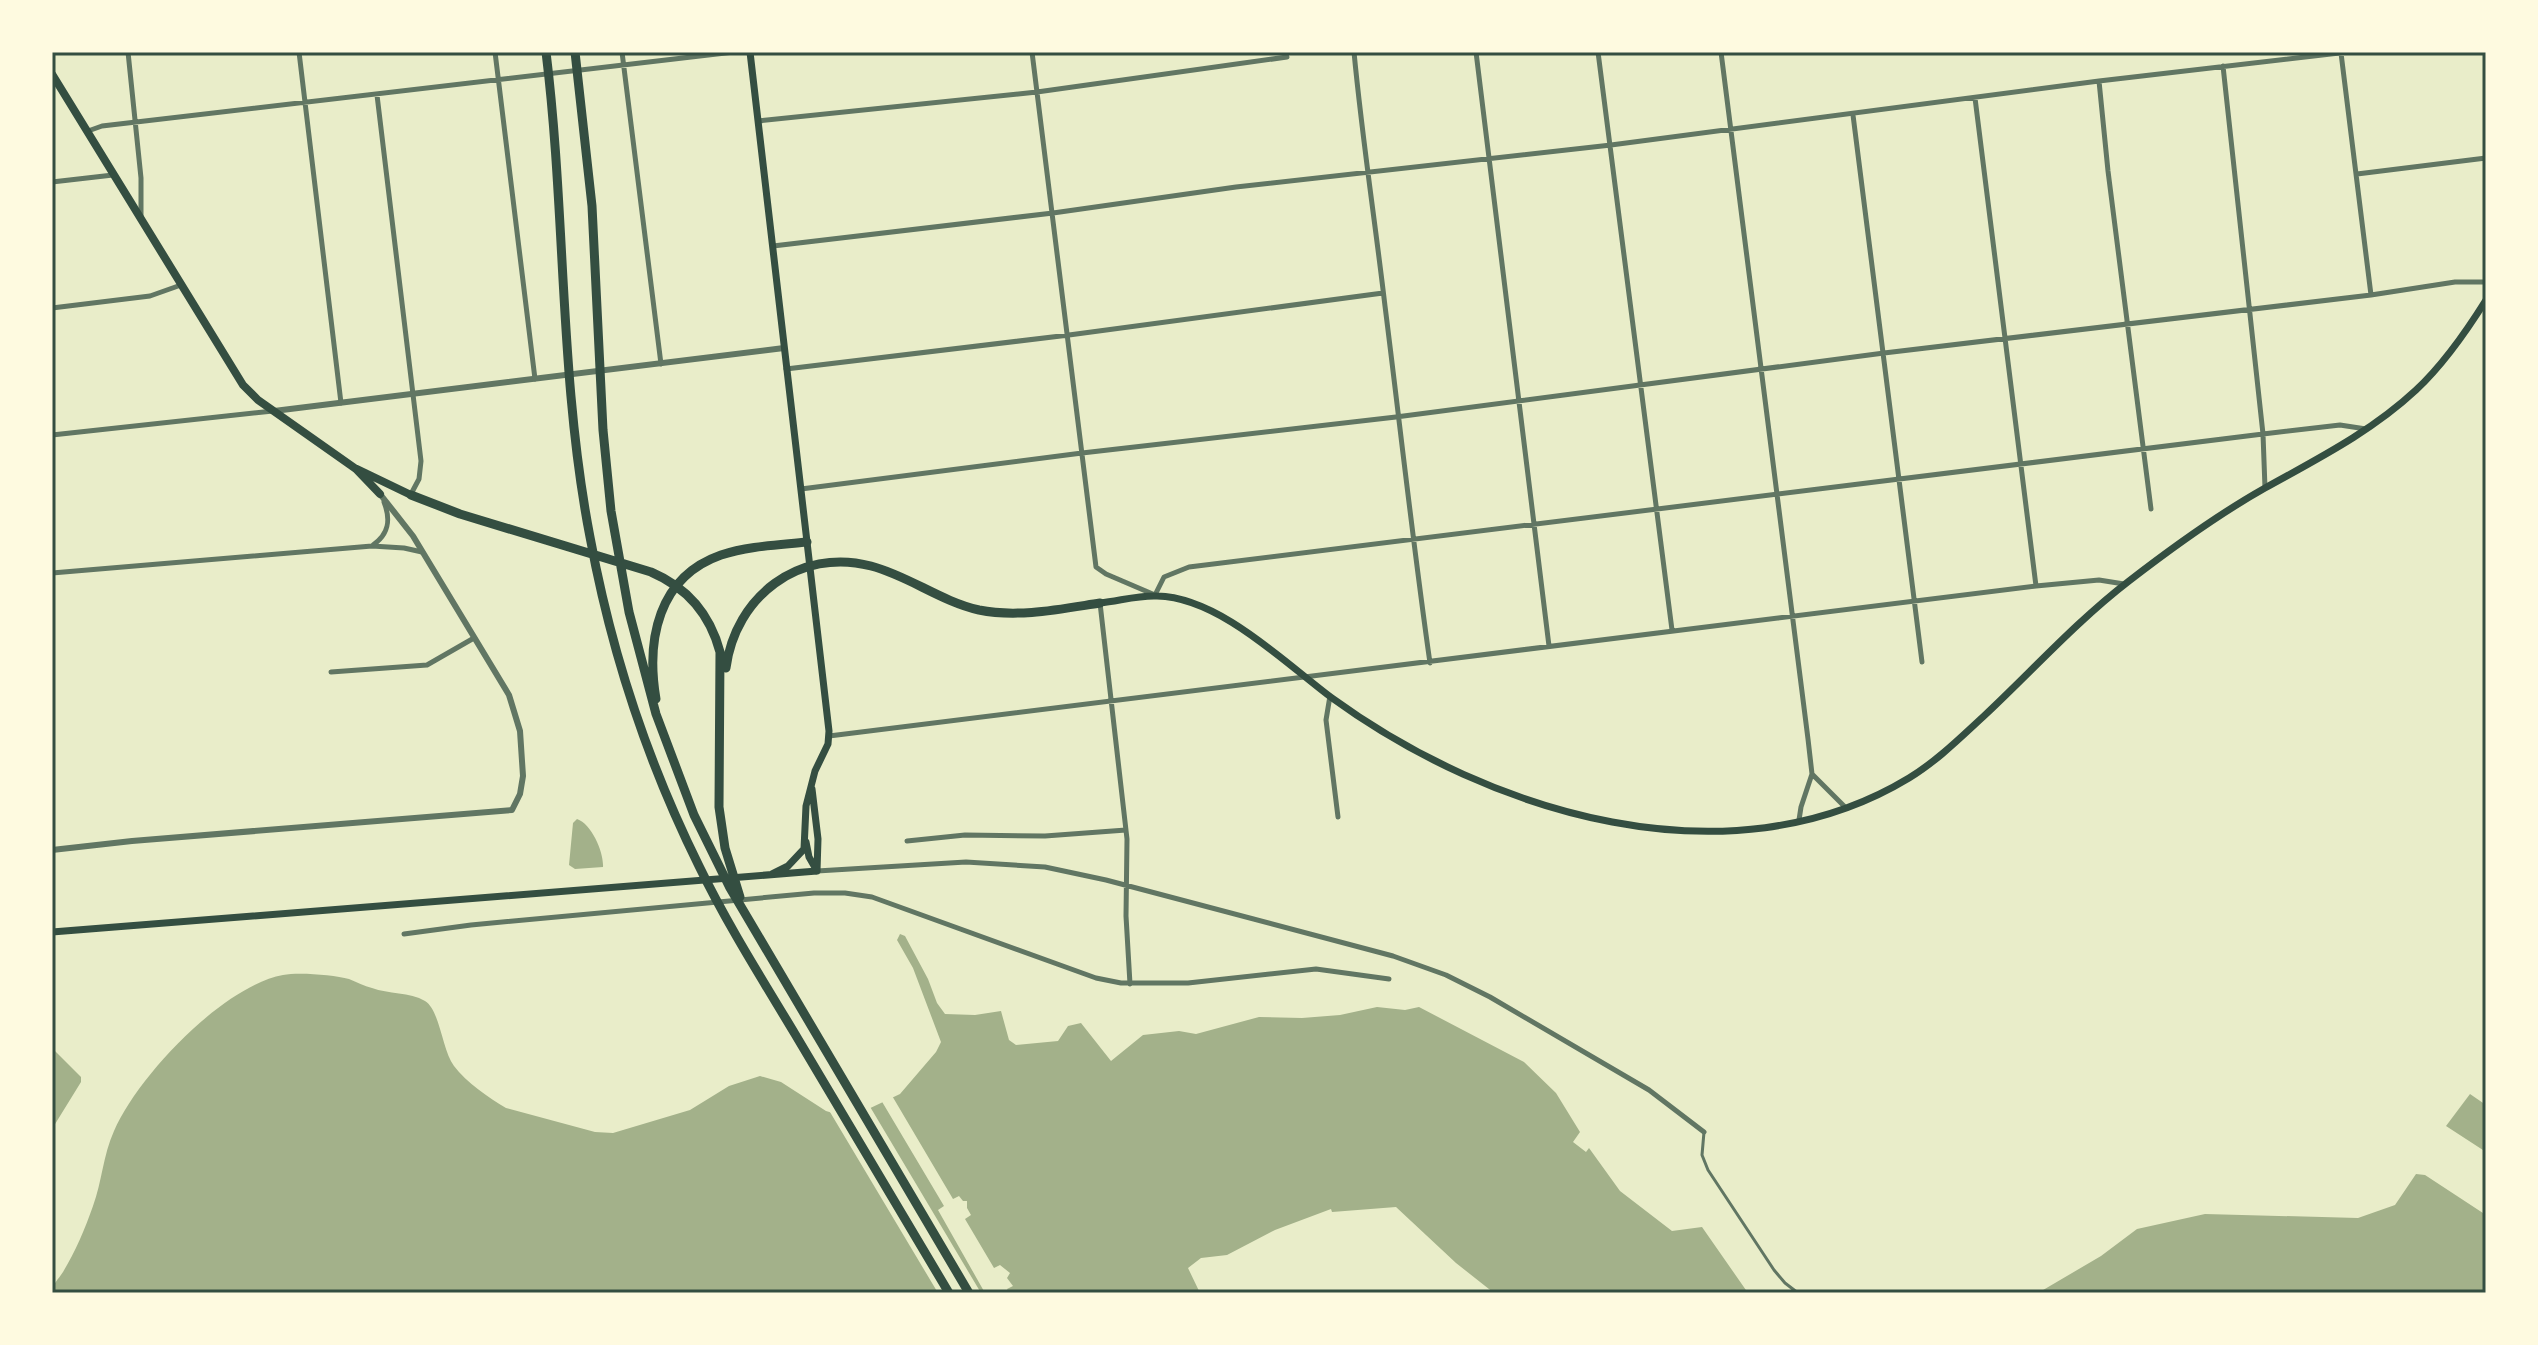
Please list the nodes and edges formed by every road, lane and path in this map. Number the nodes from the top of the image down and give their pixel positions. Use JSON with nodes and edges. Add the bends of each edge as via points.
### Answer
{"nodes":[{"id":1,"x":128,"y":52,"type":"edge"},
{"id":2,"x":299,"y":52,"type":"edge"},
{"id":3,"x":495,"y":52,"type":"edge"},
{"id":4,"x":546,"y":52,"type":"edge"},
{"id":5,"x":575,"y":52,"type":"edge"},
{"id":6,"x":622,"y":52,"type":"edge"},
{"id":7,"x":734,"y":52,"type":"edge"},
{"id":8,"x":750,"y":52,"type":"edge"},
{"id":9,"x":1032,"y":52,"type":"edge"},
{"id":10,"x":1354,"y":52,"type":"edge"},
{"id":11,"x":1476,"y":52,"type":"edge"},
{"id":12,"x":1598,"y":52,"type":"edge"},
{"id":13,"x":1721,"y":52,"type":"edge"},
{"id":14,"x":2348,"y":52,"type":"edge"},
{"id":15,"x":2341,"y":53,"type":"edge"},
{"id":16,"x":1287,"y":57,"type":"dead end"},
{"id":17,"x":624,"y":65,"type":"junction"},
{"id":18,"x":2223,"y":66,"type":"junction"},
{"id":19,"x":52,"y":74,"type":"edge"},
{"id":20,"x":498,"y":80,"type":"junction"},
{"id":21,"x":2099,"y":81,"type":"junction"},
{"id":22,"x":1037,"y":92,"type":"junction"},
{"id":23,"x":377,"y":95,"type":"junction"},
{"id":24,"x":1975,"y":98,"type":"junction"},
{"id":25,"x":305,"y":103,"type":"junction"},
{"id":26,"x":1853,"y":115,"type":"junction"},
{"id":27,"x":758,"y":121,"type":"junction"},
{"id":28,"x":136,"y":123,"type":"junction"},
{"id":29,"x":1730,"y":128,"type":"junction"},
{"id":30,"x":87,"y":131,"type":"junction"},
{"id":31,"x":1611,"y":145,"type":"junction"},
{"id":32,"x":2486,"y":158,"type":"edge"},
{"id":33,"x":1489,"y":159,"type":"junction"},
{"id":34,"x":1366,"y":174,"type":"junction"},
{"id":35,"x":2357,"y":174,"type":"junction"},
{"id":36,"x":114,"y":175,"type":"junction"},
{"id":37,"x":52,"y":182,"type":"edge"},
{"id":38,"x":1053,"y":213,"type":"junction"},
{"id":39,"x":141,"y":219,"type":"junction"},
{"id":40,"x":773,"y":246,"type":"junction"},
{"id":41,"x":2486,"y":282,"type":"edge"},
{"id":42,"x":181,"y":285,"type":"junction"},
{"id":43,"x":1383,"y":293,"type":"junction"},
{"id":44,"x":2371,"y":295,"type":"junction"},
{"id":45,"x":2486,"y":300,"type":"edge"},
{"id":46,"x":52,"y":308,"type":"edge"},
{"id":47,"x":2250,"y":308,"type":"junction"},
{"id":48,"x":2127,"y":324,"type":"junction"},
{"id":49,"x":1069,"y":335,"type":"junction"},
{"id":50,"x":2004,"y":340,"type":"junction"},
{"id":51,"x":784,"y":348,"type":"junction"},
{"id":52,"x":1884,"y":353,"type":"junction"},
{"id":53,"x":661,"y":364,"type":"junction"},
{"id":54,"x":785,"y":369,"type":"junction"},
{"id":55,"x":1762,"y":371,"type":"junction"},
{"id":56,"x":535,"y":379,"type":"junction"},
{"id":57,"x":1641,"y":386,"type":"junction"},
{"id":58,"x":413,"y":394,"type":"junction"},
{"id":59,"x":1518,"y":400,"type":"junction"},
{"id":60,"x":341,"y":403,"type":"junction"},
{"id":61,"x":274,"y":411,"type":"junction"},
{"id":62,"x":1396,"y":417,"type":"junction"},
{"id":63,"x":2367,"y":429,"type":"junction"},
{"id":64,"x":2263,"y":434,"type":"junction"},
{"id":65,"x":52,"y":435,"type":"edge"},
{"id":66,"x":2143,"y":449,"type":"junction"},
{"id":67,"x":1082,"y":453,"type":"junction"},
{"id":68,"x":2021,"y":464,"type":"junction"},
{"id":69,"x":356,"y":469,"type":"junction"},
{"id":70,"x":1899,"y":480,"type":"junction"},
{"id":71,"x":2265,"y":488,"type":"junction"},
{"id":72,"x":800,"y":490,"type":"junction"},
{"id":73,"x":380,"y":494,"type":"junction"},
{"id":74,"x":1777,"y":494,"type":"junction"},
{"id":75,"x":411,"y":495,"type":"junction"},
{"id":76,"x":1656,"y":509,"type":"junction"},
{"id":77,"x":2151,"y":509,"type":"dead end"},
{"id":78,"x":1535,"y":524,"type":"junction"},
{"id":79,"x":1412,"y":541,"type":"junction"},
{"id":80,"x":807,"y":542,"type":"junction"},
{"id":81,"x":372,"y":546,"type":"junction"},
{"id":82,"x":422,"y":552,"type":"junction"},
{"id":83,"x":52,"y":573,"type":"edge"},
{"id":84,"x":2125,"y":585,"type":"junction"},
{"id":85,"x":2036,"y":586,"type":"junction"},
{"id":86,"x":1155,"y":595,"type":"junction"},
{"id":87,"x":1916,"y":602,"type":"junction"},
{"id":88,"x":1100,"y":603,"type":"junction"},
{"id":89,"x":1793,"y":618,"type":"junction"},
{"id":90,"x":1672,"y":630,"type":"junction"},
{"id":91,"x":474,"y":638,"type":"junction"},
{"id":92,"x":1549,"y":646,"type":"junction"},
{"id":93,"x":1922,"y":662,"type":"dead end"},
{"id":94,"x":1430,"y":663,"type":"junction"},
{"id":95,"x":331,"y":672,"type":"dead end"},
{"id":96,"x":1307,"y":677,"type":"junction"},
{"id":97,"x":1330,"y":696,"type":"junction"},
{"id":98,"x":1112,"y":702,"type":"junction"},
{"id":99,"x":721,"y":711,"type":"junction"},
{"id":100,"x":829,"y":736,"type":"junction"},
{"id":101,"x":666,"y":741,"type":"junction"},
{"id":102,"x":1812,"y":774,"type":"junction"},
{"id":103,"x":812,"y":787,"type":"junction"},
{"id":104,"x":1845,"y":807,"type":"junction"},
{"id":105,"x":1338,"y":817,"type":"dead end"},
{"id":106,"x":1799,"y":820,"type":"junction"},
{"id":107,"x":1126,"y":830,"type":"junction"},
{"id":108,"x":805,"y":840,"type":"junction"},
{"id":109,"x":907,"y":841,"type":"dead end"},
{"id":110,"x":52,"y":850,"type":"edge"},
{"id":111,"x":817,"y":871,"type":"junction"},
{"id":112,"x":772,"y":874,"type":"junction"},
{"id":113,"x":1126,"y":886,"type":"junction"},
{"id":114,"x":52,"y":932,"type":"edge"},
{"id":115,"x":756,"y":933,"type":"junction"},
{"id":116,"x":404,"y":934,"type":"dead end"},
{"id":117,"x":1389,"y":979,"type":"dead end"},
{"id":118,"x":1130,"y":984,"type":"junction"},
{"id":119,"x":1704,"y":1132,"type":"joint"},
{"id":120,"x":949,"y":1293,"type":"edge"},
{"id":121,"x":969,"y":1293,"type":"edge"},
{"id":122,"x":1798,"y":1293,"type":"edge"}],
"edges":[{"from":1,"to":28,"type":"street"},
{"from":2,"to":25,"type":"street"},
{"from":3,"to":20,"type":"street"},
{"from":4,"to":120,"type":"highway","via":[[578,474],[633,702],[664,788],[717,901]]},
{"from":5,"to":101,"type":"highway","via":[[592,206],[604,451],[614,533],[631,622]]},
{"from":6,"to":17,"type":"street"},
{"from":7,"to":17,"type":"street"},
{"from":8,"to":27,"type":"main road"},
{"from":9,"to":22,"type":"street"},
{"from":10,"to":34,"type":"street"},
{"from":11,"to":33,"type":"street"},
{"from":12,"to":31,"type":"street"},
{"from":13,"to":29,"type":"street"},
{"from":14,"to":15,"type":"street"},
{"from":15,"to":18,"type":"street"},
{"from":15,"to":35,"type":"street"},
{"from":16,"to":22,"type":"street"},
{"from":17,"to":20,"type":"street"},
{"from":17,"to":53,"type":"street"},
{"from":18,"to":21,"type":"street"},
{"from":18,"to":47,"type":"street"},
{"from":19,"to":30,"type":"highway"},
{"from":20,"to":23,"type":"street"},
{"from":20,"to":56,"type":"street"},
{"from":21,"to":24,"type":"street"},
{"from":21,"to":48,"type":"street"},
{"from":22,"to":27,"type":"street"},
{"from":22,"to":38,"type":"street"},
{"from":23,"to":25,"type":"street"},
{"from":23,"to":58,"type":"street"},
{"from":24,"to":26,"type":"street"},
{"from":24,"to":50,"type":"street"},
{"from":25,"to":28,"type":"street"},
{"from":25,"to":60,"type":"street"},
{"from":26,"to":29,"type":"street"},
{"from":26,"to":52,"type":"street"},
{"from":27,"to":40,"type":"main road"},
{"from":28,"to":30,"type":"street"},
{"from":28,"to":39,"type":"street"},
{"from":29,"to":31,"type":"street"},
{"from":29,"to":55,"type":"street"},
{"from":30,"to":36,"type":"highway"},
{"from":31,"to":33,"type":"street"},
{"from":31,"to":57,"type":"street"},
{"from":32,"to":35,"type":"street"},
{"from":33,"to":34,"type":"street"},
{"from":33,"to":59,"type":"street"},
{"from":34,"to":38,"type":"street"},
{"from":34,"to":43,"type":"street"},
{"from":35,"to":44,"type":"street"},
{"from":36,"to":37,"type":"street"},
{"from":36,"to":39,"type":"highway"},
{"from":38,"to":40,"type":"street"},
{"from":38,"to":49,"type":"street"},
{"from":39,"to":42,"type":"highway"},
{"from":40,"to":51,"type":"main road"},
{"from":41,"to":44,"type":"street"},
{"from":42,"to":46,"type":"street","via":[[150,296]]},
{"from":42,"to":61,"type":"highway","via":[[243,385]]},
{"from":43,"to":49,"type":"street"},
{"from":43,"to":62,"type":"street"},
{"from":44,"to":47,"type":"street"},
{"from":45,"to":63,"type":"main road","via":[[2427,380]]},
{"from":47,"to":48,"type":"street"},
{"from":47,"to":64,"type":"street"},
{"from":48,"to":50,"type":"street"},
{"from":48,"to":66,"type":"street"},
{"from":49,"to":54,"type":"street"},
{"from":49,"to":67,"type":"street"},
{"from":50,"to":52,"type":"street"},
{"from":50,"to":68,"type":"street"},
{"from":51,"to":53,"type":"street"},
{"from":51,"to":54,"type":"main road"},
{"from":52,"to":55,"type":"street"},
{"from":52,"to":70,"type":"street"},
{"from":53,"to":56,"type":"street"},
{"from":54,"to":72,"type":"main road"},
{"from":55,"to":57,"type":"street"},
{"from":55,"to":74,"type":"street"},
{"from":56,"to":58,"type":"street"},
{"from":57,"to":59,"type":"street"},
{"from":57,"to":76,"type":"street"},
{"from":58,"to":60,"type":"street"},
{"from":58,"to":75,"type":"street","via":[[421,468]]},
{"from":59,"to":62,"type":"street"},
{"from":59,"to":78,"type":"street"},
{"from":60,"to":61,"type":"street"},
{"from":61,"to":65,"type":"street"},
{"from":61,"to":69,"type":"highway"},
{"from":62,"to":67,"type":"street"},
{"from":62,"to":79,"type":"street"},
{"from":63,"to":64,"type":"street","via":[[2340,425]]},
{"from":63,"to":71,"type":"main road"},
{"from":64,"to":66,"type":"street"},
{"from":64,"to":71,"type":"street"},
{"from":66,"to":68,"type":"street"},
{"from":66,"to":77,"type":"street"},
{"from":67,"to":72,"type":"street"},
{"from":67,"to":86,"type":"street","via":[[1096,567]]},
{"from":68,"to":70,"type":"street"},
{"from":68,"to":85,"type":"street"},
{"from":69,"to":73,"type":"highway"},
{"from":69,"to":75,"type":"highway"},
{"from":70,"to":74,"type":"street"},
{"from":70,"to":87,"type":"street"},
{"from":71,"to":84,"type":"main road"},
{"from":72,"to":80,"type":"main road"},
{"from":73,"to":81,"type":"street","via":[[388,526]]},
{"from":73,"to":82,"type":"street"},
{"from":74,"to":76,"type":"street"},
{"from":74,"to":89,"type":"street"},
{"from":75,"to":99,"type":"highway","via":[[668,580],[692,599],[709,623],[720,652]]},
{"from":76,"to":78,"type":"street"},
{"from":76,"to":90,"type":"street"},
{"from":78,"to":79,"type":"street"},
{"from":78,"to":92,"type":"street"},
{"from":79,"to":86,"type":"street","via":[[1189,567],[1164,577]]},
{"from":79,"to":94,"type":"street"},
{"from":80,"to":100,"type":"main road"},
{"from":80,"to":101,"type":"highway","via":[[720,556],[693,570],[671,592],[656,622],[653,649]]},
{"from":81,"to":82,"type":"street"},
{"from":81,"to":83,"type":"street"},
{"from":82,"to":91,"type":"street"},
{"from":84,"to":85,"type":"street","via":[[2099,580]]},
{"from":84,"to":104,"type":"main road","via":[[1955,742],[1911,776]]},
{"from":85,"to":87,"type":"street"},
{"from":86,"to":88,"type":"main road"},
{"from":86,"to":96,"type":"main road","via":[[1224,618]]},
{"from":87,"to":89,"type":"street"},
{"from":87,"to":93,"type":"street"},
{"from":88,"to":98,"type":"street"},
{"from":88,"to":99,"type":"highway","via":[[1034,612],[987,611],[950,601],[878,568],[839,562],[811,566],[761,594],[738,623]]},
{"from":89,"to":90,"type":"street"},
{"from":89,"to":102,"type":"street"},
{"from":90,"to":92,"type":"street"},
{"from":91,"to":95,"type":"street","via":[[427,665]]},
{"from":91,"to":110,"type":"street","via":[[504,685],[518,722],[523,782],[512,810]]},
{"from":92,"to":94,"type":"street"},
{"from":94,"to":96,"type":"street"},
{"from":96,"to":97,"type":"main road"},
{"from":96,"to":98,"type":"street"},
{"from":97,"to":105,"type":"street","via":[[1326,720]]},
{"from":97,"to":106,"type":"main road","via":[[1433,760],[1563,812],[1660,829],[1724,830]]},
{"from":98,"to":100,"type":"street"},
{"from":98,"to":107,"type":"street"},
{"from":99,"to":115,"type":"highway","via":[[720,821],[728,862]]},
{"from":100,"to":103,"type":"main road"},
{"from":101,"to":115,"type":"highway","via":[[724,878]]},
{"from":102,"to":104,"type":"street"},
{"from":102,"to":106,"type":"street"},
{"from":103,"to":108,"type":"main road"},
{"from":103,"to":111,"type":"main road"},
{"from":104,"to":106,"type":"main road"},
{"from":107,"to":109,"type":"street"},
{"from":107,"to":113,"type":"street"},
{"from":108,"to":111,"type":"main road"},
{"from":108,"to":112,"type":"main road","via":[[800,855]]},
{"from":111,"to":112,"type":"main road"},
{"from":111,"to":113,"type":"street","via":[[988,862],[1045,867]]},
{"from":112,"to":114,"type":"main road"},
{"from":113,"to":118,"type":"street"},
{"from":113,"to":119,"type":"street","via":[[1393,956],[1458,980],[1649,1090]]},
{"from":115,"to":121,"type":"highway"},
{"from":116,"to":118,"type":"street","via":[[845,893],[872,897],[1096,978]]},
{"from":117,"to":118,"type":"street","via":[[1316,969]]},
{"from":119,"to":122,"type":"lane","via":[[1702,1155],[1708,1170],[1774,1270]]}]}
